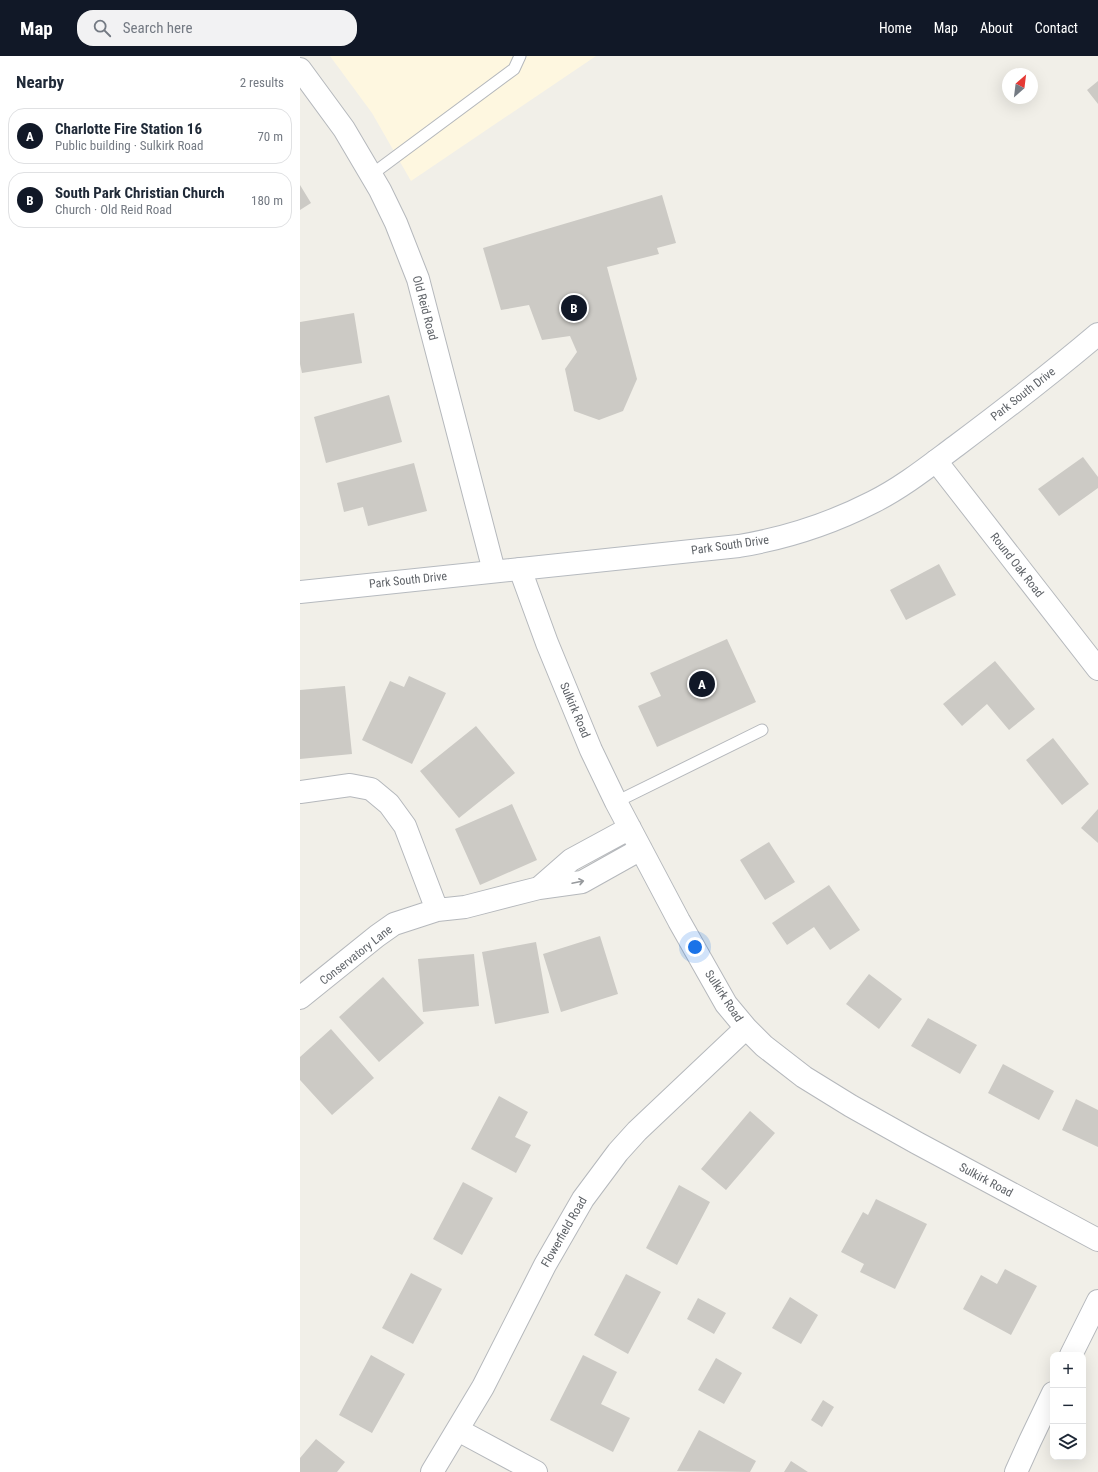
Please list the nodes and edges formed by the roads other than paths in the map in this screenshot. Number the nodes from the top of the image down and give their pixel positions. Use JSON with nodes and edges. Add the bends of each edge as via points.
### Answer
{"nodes":[{"id":1,"x":520,"y":56,"type":"edge"},
{"id":2,"x":300,"y":69,"type":"edge"},
{"id":3,"x":371,"y":175,"type":"junction"},
{"id":4,"x":1098,"y":334,"type":"edge"},
{"id":5,"x":936,"y":461,"type":"junction"},
{"id":6,"x":520,"y":569,"type":"junction"},
{"id":7,"x":494,"y":571,"type":"junction"},
{"id":8,"x":300,"y":592,"type":"edge"},
{"id":9,"x":1098,"y":669,"type":"edge"},
{"id":10,"x":762,"y":730,"type":"dead end"},
{"id":11,"x":300,"y":792,"type":"edge"},
{"id":12,"x":616,"y":802,"type":"junction"},
{"id":13,"x":630,"y":828,"type":"junction"},
{"id":14,"x":641,"y":849,"type":"junction"},
{"id":15,"x":539,"y":888,"type":"junction"},
{"id":16,"x":437,"y":910,"type":"junction"},
{"id":17,"x":300,"y":998,"type":"edge"},
{"id":18,"x":746,"y":1028,"type":"junction"},
{"id":19,"x":1098,"y":1240,"type":"edge"},
{"id":20,"x":1098,"y":1301,"type":"edge"},
{"id":21,"x":1072,"y":1352,"type":"edge"},
{"id":22,"x":1050,"y":1399,"type":"edge"},
{"id":23,"x":458,"y":1430,"type":"junction"},
{"id":24,"x":432,"y":1472,"type":"edge"},
{"id":25,"x":536,"y":1472,"type":"edge"},
{"id":26,"x":1016,"y":1472,"type":"edge"}],
"edges":[{"from":1,"to":3,"type":"lane","via":[[514,69]]},
{"from":2,"to":3,"type":"street","name":"Old Reid Road","via":[[344,129]]},
{"from":3,"to":7,"type":"street","name":"Old Reid Road","via":[[396,223],[418,279]]},
{"from":4,"to":5,"type":"street","name":"Park South Drive"},
{"from":5,"to":6,"type":"street","name":"Park South Drive","via":[[898,488],[847,515],[815,528],[765,541],[739,546]]},
{"from":5,"to":9,"type":"street","name":"Round Oak Road"},
{"from":6,"to":7,"type":"street","name":"Park South Drive"},
{"from":6,"to":12,"type":"street","name":"Sulkirk Road","via":[[591,750]]},
{"from":7,"to":8,"type":"street","name":"Park South Drive"},
{"from":10,"to":12,"type":"lane"},
{"from":11,"to":16,"type":"street","via":[[350,785],[371,789],[389,804],[405,826]]},
{"from":12,"to":13,"type":"street","name":"Sulkirk Road"},
{"from":13,"to":14,"type":"street","name":"Sulkirk Road"},
{"from":13,"to":15,"type":"street","name":"Conservatory Lane","via":[[571,860]]},
{"from":15,"to":14,"type":"street","name":"Conservatory Lane","one_way":true,"via":[[582,882]]},
{"from":14,"to":18,"type":"street","name":"Sulkirk Road","via":[[726,1004]]},
{"from":15,"to":16,"type":"street","name":"Conservatory Lane","via":[[465,907]]},
{"from":16,"to":17,"type":"street","name":"Conservatory Lane","via":[[394,924]]},
{"from":18,"to":19,"type":"street","name":"Sulkirk Road","via":[[764,1046],[804,1077],[851,1106]]},
{"from":18,"to":23,"type":"street","name":"Flowerfield Road","via":[[637,1131],[583,1199],[545,1265]]},
{"from":20,"to":21,"type":"street"},
{"from":22,"to":26,"type":"street"},
{"from":23,"to":24,"type":"street","name":"Flowerfield Road"},
{"from":23,"to":25,"type":"street"}]}
